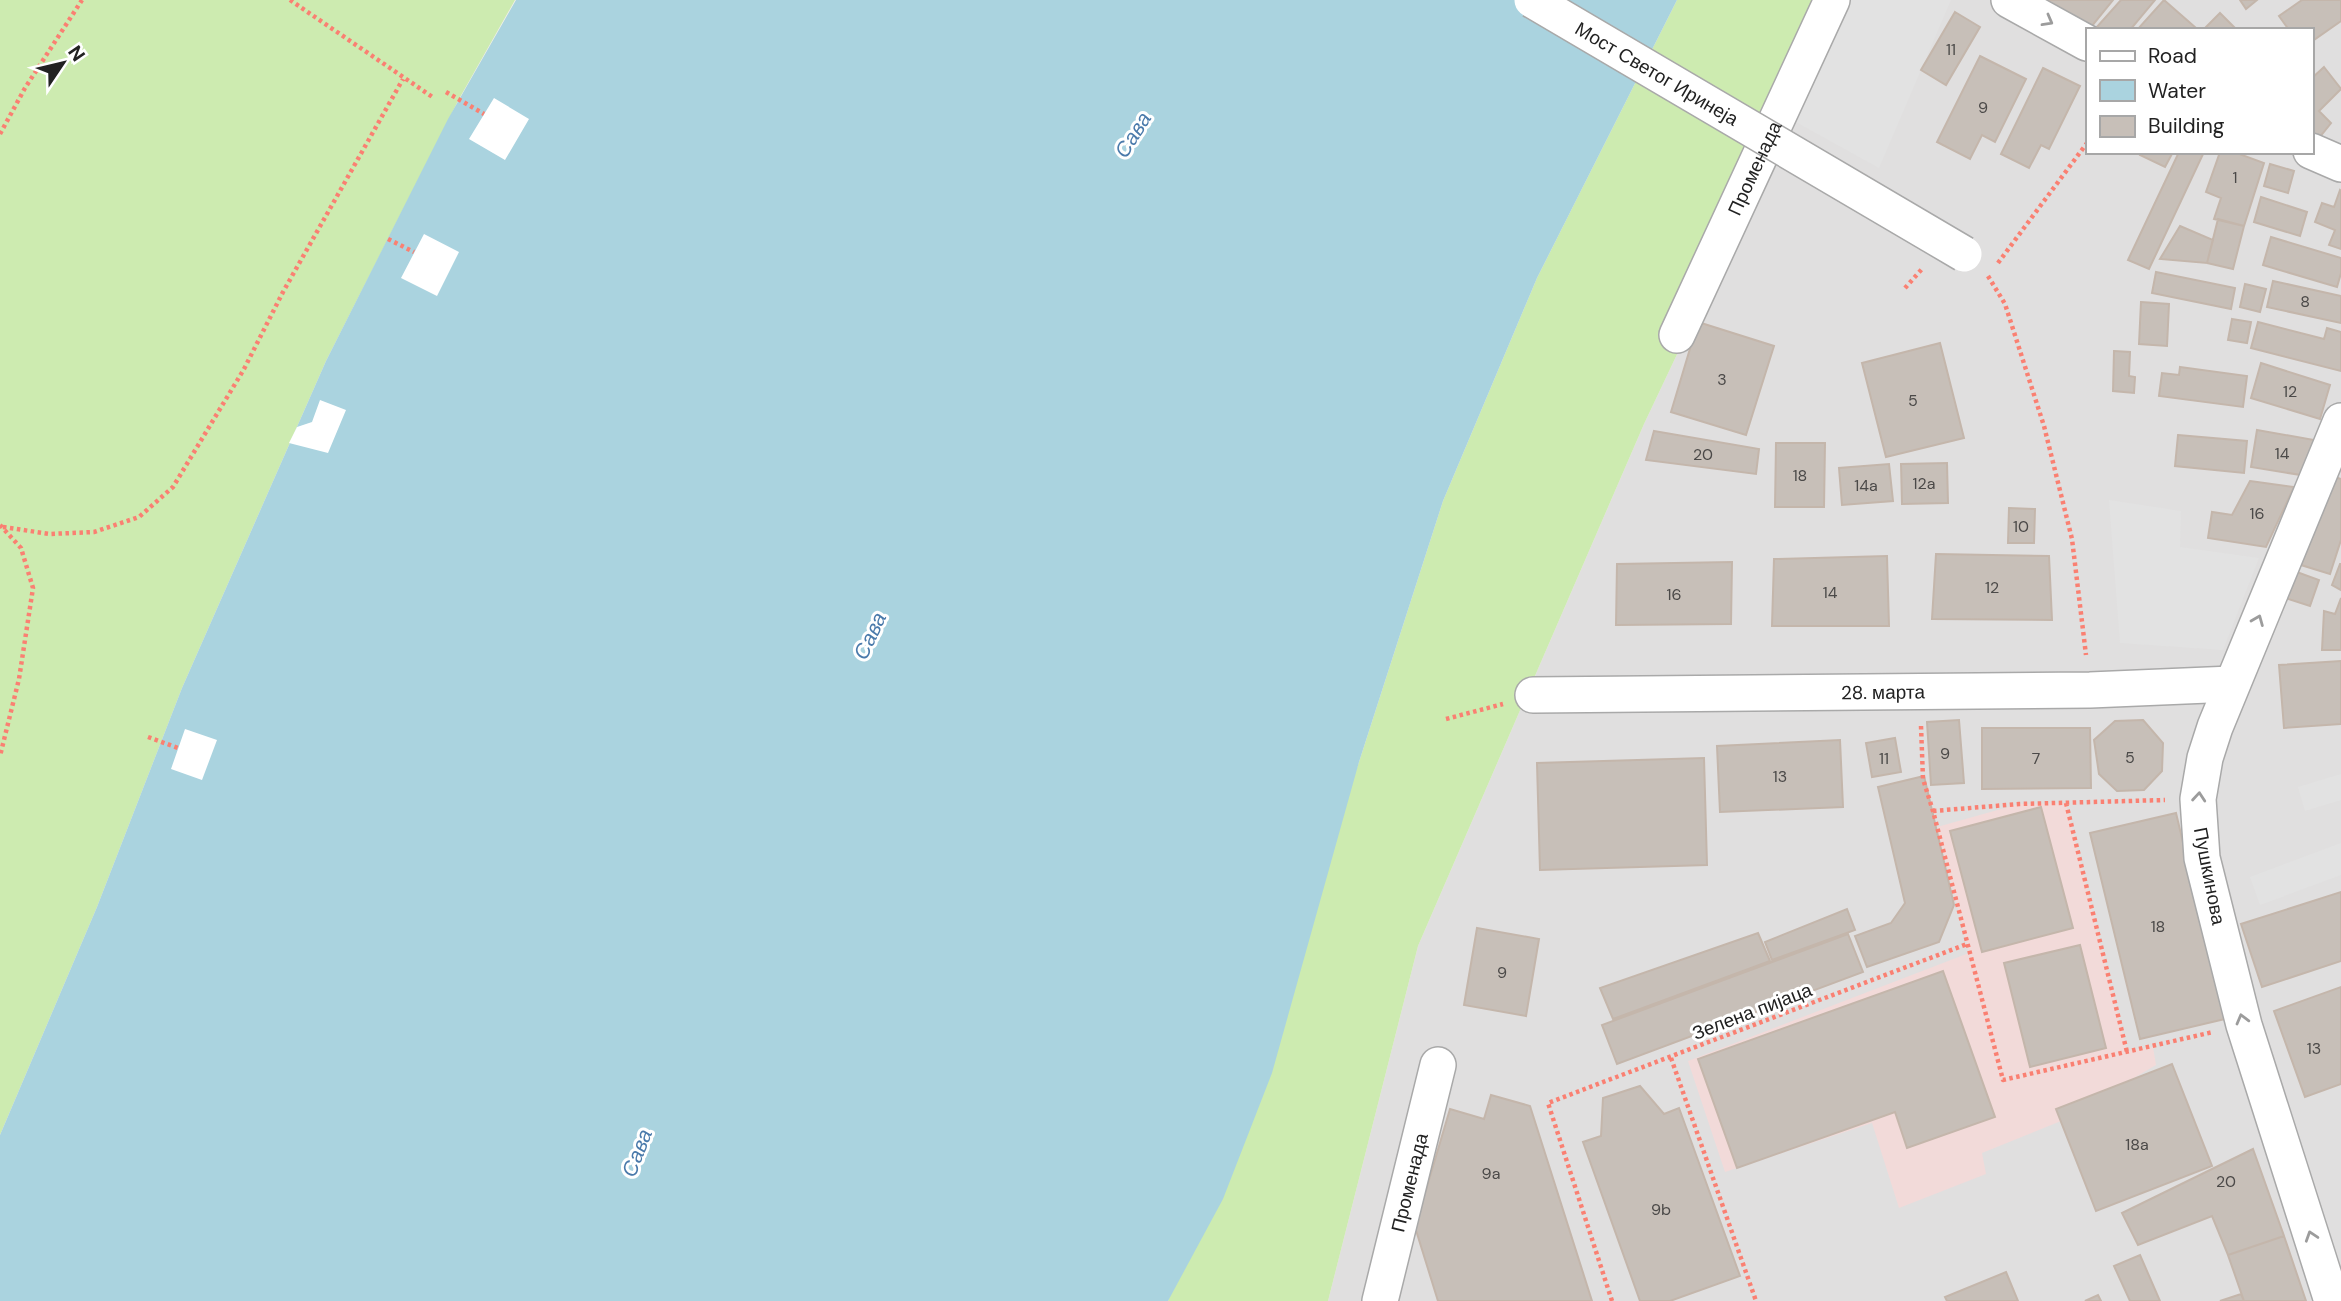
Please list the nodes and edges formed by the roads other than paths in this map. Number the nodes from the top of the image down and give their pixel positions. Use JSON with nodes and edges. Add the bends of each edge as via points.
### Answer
{"nodes":[{"id":1,"x":1532,"y":0,"type":"edge"},
{"id":2,"x":1832,"y":0,"type":"edge"},
{"id":3,"x":2009,"y":0,"type":"edge"},
{"id":4,"x":2086,"y":42,"type":"edge"},
{"id":5,"x":2313,"y":152,"type":"edge"},
{"id":6,"x":2341,"y":164,"type":"edge"},
{"id":7,"x":1976,"y":265,"type":"road end"},
{"id":8,"x":1677,"y":335,"type":"dead end"},
{"id":9,"x":2341,"y":421,"type":"edge"},
{"id":10,"x":2232,"y":684,"type":"junction"},
{"id":11,"x":1533,"y":695,"type":"road end"},
{"id":12,"x":1438,"y":1065,"type":"dead end"},
{"id":13,"x":1380,"y":1301,"type":"edge"},
{"id":14,"x":2332,"y":1301,"type":"edge"}],
"edges":[{"from":1,"to":7,"type":"street","name":"Мост Светог Иринеја","bridge":true},
{"from":2,"to":8,"type":"street","name":"Променада"},
{"from":3,"to":4,"type":"street","one_way":true},
{"from":5,"to":6,"type":"street"},
{"from":10,"to":9,"type":"street","name":"Пушкинова","one_way":true},
{"from":10,"to":11,"type":"street","name":"28. марта","via":[[2090,690]]},
{"from":14,"to":10,"type":"street","name":"Пушкинова","one_way":true,"via":[[2244,1025],[2202,858],[2198,799],[2205,758]]},
{"from":12,"to":13,"type":"street","name":"Променада"}]}
